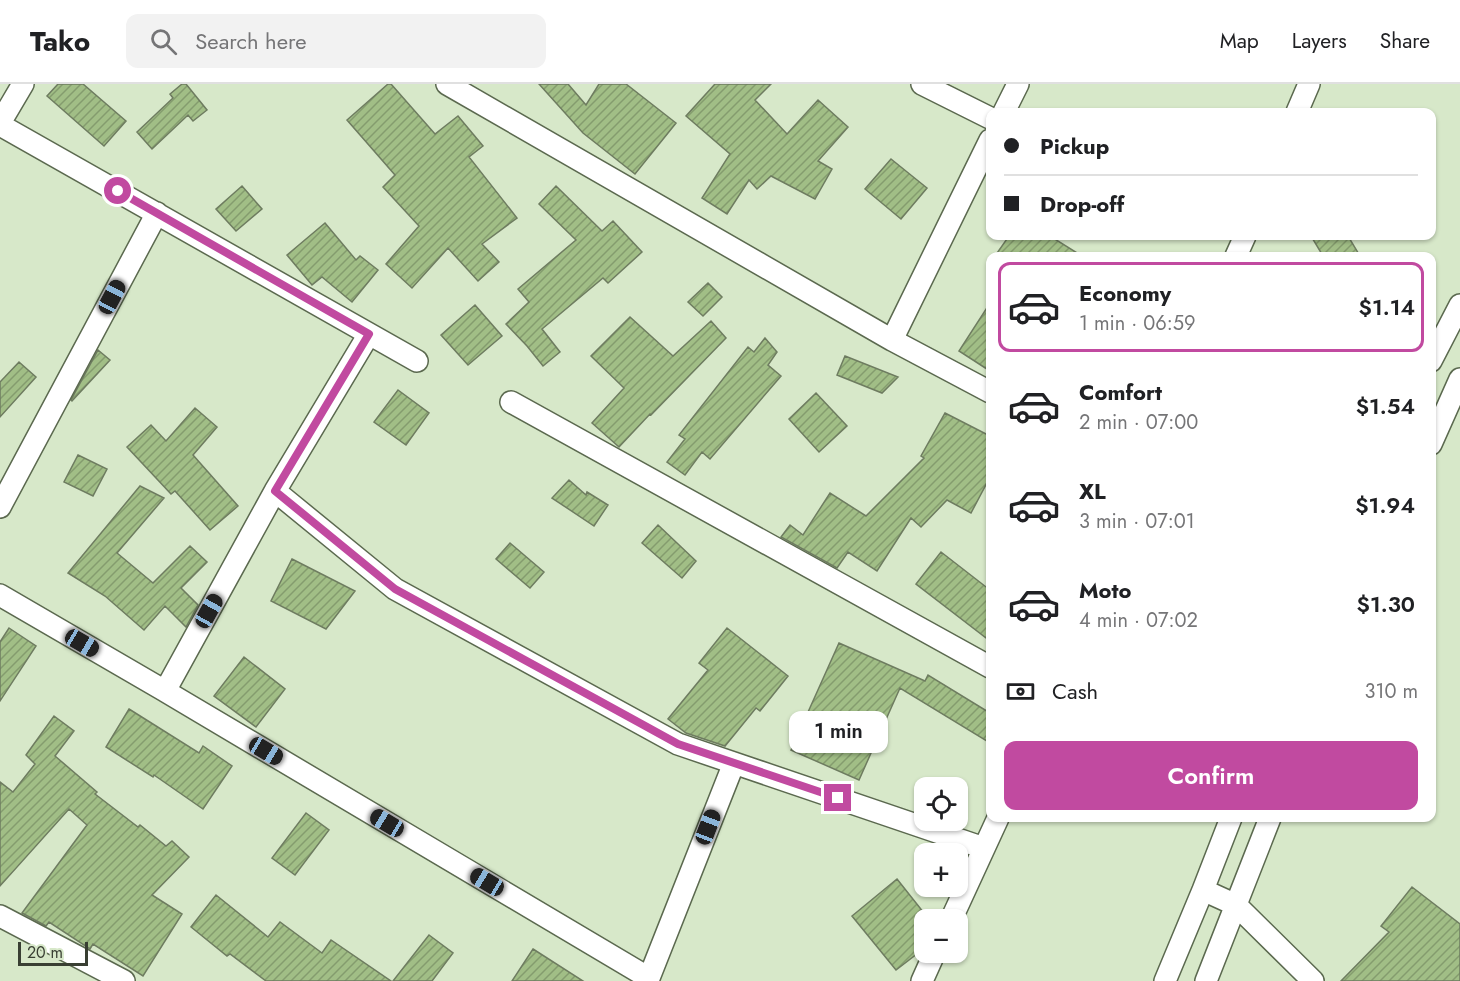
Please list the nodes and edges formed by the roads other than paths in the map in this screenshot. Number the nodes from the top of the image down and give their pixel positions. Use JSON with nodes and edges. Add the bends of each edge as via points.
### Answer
{"nodes":[{"id":1,"x":23,"y":84,"type":"edge"},
{"id":2,"x":447,"y":84,"type":"edge"},
{"id":3,"x":922,"y":84,"type":"edge"},
{"id":4,"x":1018,"y":84,"type":"edge"},
{"id":5,"x":1309,"y":84,"type":"edge"},
{"id":6,"x":1006,"y":108,"type":"edge"},
{"id":7,"x":1299,"y":108,"type":"edge"},
{"id":8,"x":986,"y":116,"type":"edge"},
{"id":9,"x":0,"y":124,"type":"edge"},
{"id":10,"x":986,"y":148,"type":"edge"},
{"id":11,"x":157,"y":213,"type":"junction"},
{"id":12,"x":1460,"y":305,"type":"edge"},
{"id":13,"x":369,"y":334,"type":"junction"},
{"id":14,"x":892,"y":340,"type":"junction"},
{"id":15,"x":1436,"y":351,"type":"edge"},
{"id":16,"x":417,"y":361,"type":"dead end"},
{"id":17,"x":1460,"y":380,"type":"edge"},
{"id":18,"x":986,"y":390,"type":"edge"},
{"id":19,"x":511,"y":402,"type":"dead end"},
{"id":20,"x":1436,"y":433,"type":"edge"},
{"id":21,"x":275,"y":491,"type":"junction"},
{"id":22,"x":0,"y":507,"type":"edge"},
{"id":23,"x":0,"y":595,"type":"edge"},
{"id":24,"x":986,"y":665,"type":"edge"},
{"id":25,"x":165,"y":691,"type":"junction"},
{"id":26,"x":734,"y":763,"type":"junction"},
{"id":27,"x":996,"y":822,"type":"edge"},
{"id":28,"x":1229,"y":822,"type":"edge"},
{"id":29,"x":1268,"y":822,"type":"edge"},
{"id":30,"x":984,"y":848,"type":"junction"},
{"id":31,"x":1203,"y":890,"type":"junction"},
{"id":32,"x":1236,"y":905,"type":"junction"},
{"id":33,"x":956,"y":909,"type":"edge"},
{"id":34,"x":0,"y":916,"type":"edge"},
{"id":35,"x":930,"y":963,"type":"edge"},
{"id":36,"x":648,"y":979,"type":"edge"},
{"id":37,"x":124,"y":981,"type":"edge"},
{"id":38,"x":922,"y":981,"type":"edge"},
{"id":39,"x":1164,"y":981,"type":"edge"},
{"id":40,"x":1206,"y":981,"type":"edge"},
{"id":41,"x":1313,"y":981,"type":"edge"}],
"edges":[{"from":1,"to":9,"type":"street"},
{"from":2,"to":14,"type":"street"},
{"from":3,"to":8,"type":"street"},
{"from":4,"to":6,"type":"street"},
{"from":5,"to":7,"type":"street"},
{"from":9,"to":11,"type":"street"},
{"from":10,"to":14,"type":"street"},
{"from":11,"to":13,"type":"street"},
{"from":11,"to":22,"type":"street"},
{"from":12,"to":15,"type":"street"},
{"from":13,"to":16,"type":"street"},
{"from":13,"to":21,"type":"street"},
{"from":14,"to":18,"type":"street"},
{"from":17,"to":20,"type":"street"},
{"from":19,"to":24,"type":"street"},
{"from":21,"to":25,"type":"street"},
{"from":21,"to":26,"type":"street","via":[[395,589],[678,744]]},
{"from":23,"to":25,"type":"street"},
{"from":25,"to":36,"type":"street"},
{"from":26,"to":30,"type":"street"},
{"from":26,"to":36,"type":"street"},
{"from":27,"to":30,"type":"street"},
{"from":28,"to":31,"type":"street"},
{"from":29,"to":32,"type":"street"},
{"from":30,"to":33,"type":"street"},
{"from":31,"to":32,"type":"street"},
{"from":31,"to":39,"type":"street"},
{"from":32,"to":40,"type":"street"},
{"from":32,"to":41,"type":"street"},
{"from":34,"to":37,"type":"street"},
{"from":35,"to":38,"type":"street"}]}
